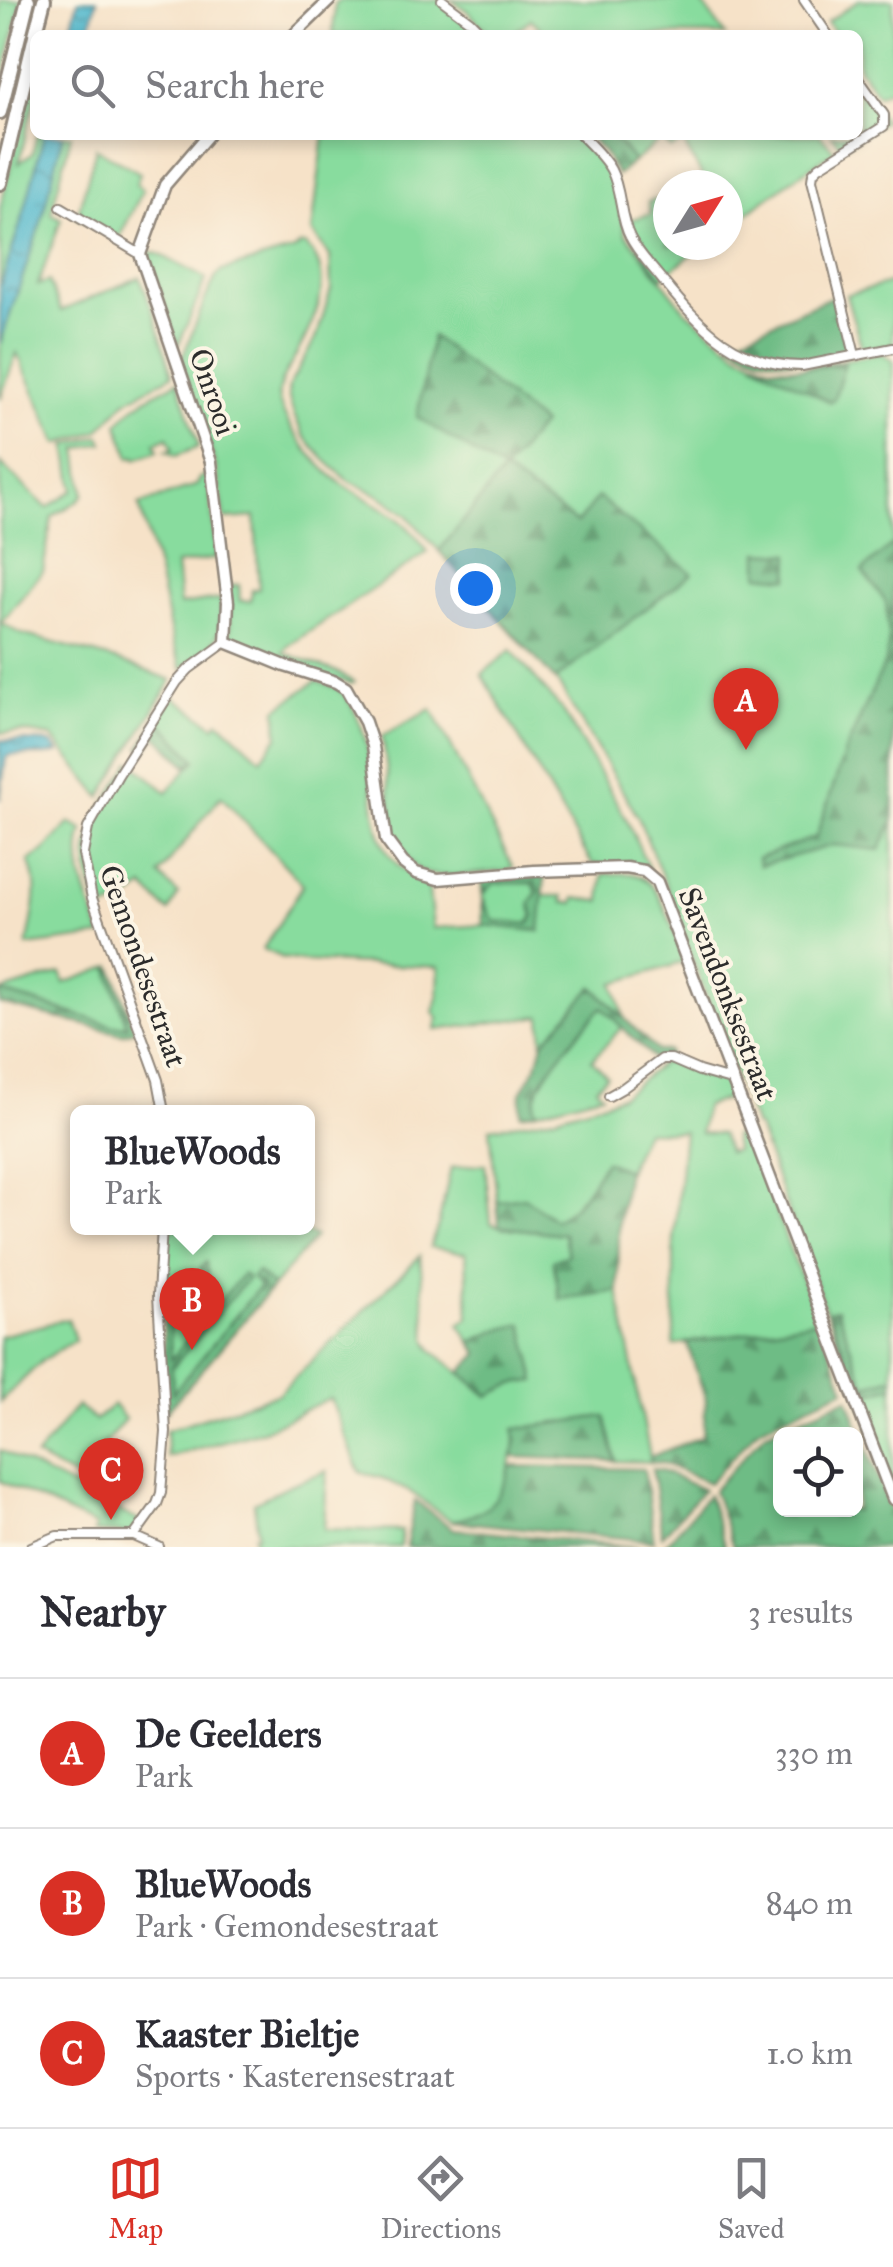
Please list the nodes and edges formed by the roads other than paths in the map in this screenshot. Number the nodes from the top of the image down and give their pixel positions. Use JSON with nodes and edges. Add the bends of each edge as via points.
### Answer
{"nodes":[{"id":1,"x":28,"y":0,"type":"edge"},
{"id":2,"x":44,"y":0,"type":"edge"},
{"id":3,"x":330,"y":0,"type":"edge"},
{"id":4,"x":442,"y":0,"type":"edge"},
{"id":5,"x":804,"y":0,"type":"edge"},
{"id":6,"x":36,"y":30,"type":"edge"},
{"id":7,"x":299,"y":30,"type":"edge"},
{"id":8,"x":479,"y":30,"type":"edge"},
{"id":9,"x":825,"y":30,"type":"edge"},
{"id":10,"x":30,"y":56,"type":"edge"},
{"id":11,"x":863,"y":85,"type":"edge"},
{"id":12,"x":0,"y":112,"type":"edge"},
{"id":13,"x":863,"y":139,"type":"edge"},
{"id":14,"x":204,"y":140,"type":"edge"},
{"id":15,"x":585,"y":140,"type":"edge"},
{"id":16,"x":862,"y":140,"type":"edge"},
{"id":17,"x":0,"y":183,"type":"edge"},
{"id":18,"x":61,"y":207,"type":"dead end"},
{"id":19,"x":140,"y":254,"type":"junction"},
{"id":20,"x":893,"y":348,"type":"edge"},
{"id":21,"x":855,"y":355,"type":"junction"},
{"id":22,"x":226,"y":642,"type":"junction"},
{"id":23,"x":735,"y":1082,"type":"junction"},
{"id":24,"x":609,"y":1096,"type":"dead end"},
{"id":25,"x":163,"y":1105,"type":"edge"},
{"id":26,"x":162,"y":1235,"type":"edge"},
{"id":27,"x":893,"y":1498,"type":"edge"},
{"id":28,"x":134,"y":1536,"type":"junction"},
{"id":29,"x":31,"y":1547,"type":"edge"},
{"id":30,"x":159,"y":1547,"type":"edge"}],
"edges":[{"from":1,"to":12,"type":"highway"},
{"from":2,"to":6,"type":"highway"},
{"from":3,"to":7,"type":"street"},
{"from":4,"to":8,"type":"street"},
{"from":5,"to":9,"type":"street"},
{"from":10,"to":17,"type":"highway"},
{"from":11,"to":13,"type":"street","via":[[884,115],[884,126]]},
{"from":14,"to":19,"type":"street","via":[[165,185]]},
{"from":15,"to":21,"type":"street","via":[[610,168],[637,249],[720,339],[774,365]]},
{"from":16,"to":21,"type":"street","via":[[819,167],[812,180]]},
{"from":18,"to":19,"type":"street"},
{"from":19,"to":22,"type":"street","name":"Onrooi","via":[[211,462],[228,602]]},
{"from":20,"to":21,"type":"street"},
{"from":22,"to":23,"type":"street","name":"Savendonksestraat","via":[[346,688],[372,746],[386,840],[416,873],[438,879],[626,868],[653,877]]},
{"from":22,"to":25,"type":"street","name":"Gemondesestraat","via":[[177,682],[88,828],[83,854]]},
{"from":23,"to":24,"type":"street","via":[[662,1059]]},
{"from":23,"to":27,"type":"street","name":"Savendonksestraat"},
{"from":26,"to":28,"type":"street","via":[[161,1492]]},
{"from":28,"to":29,"type":"street","via":[[58,1536]]},
{"from":28,"to":30,"type":"street"}]}
